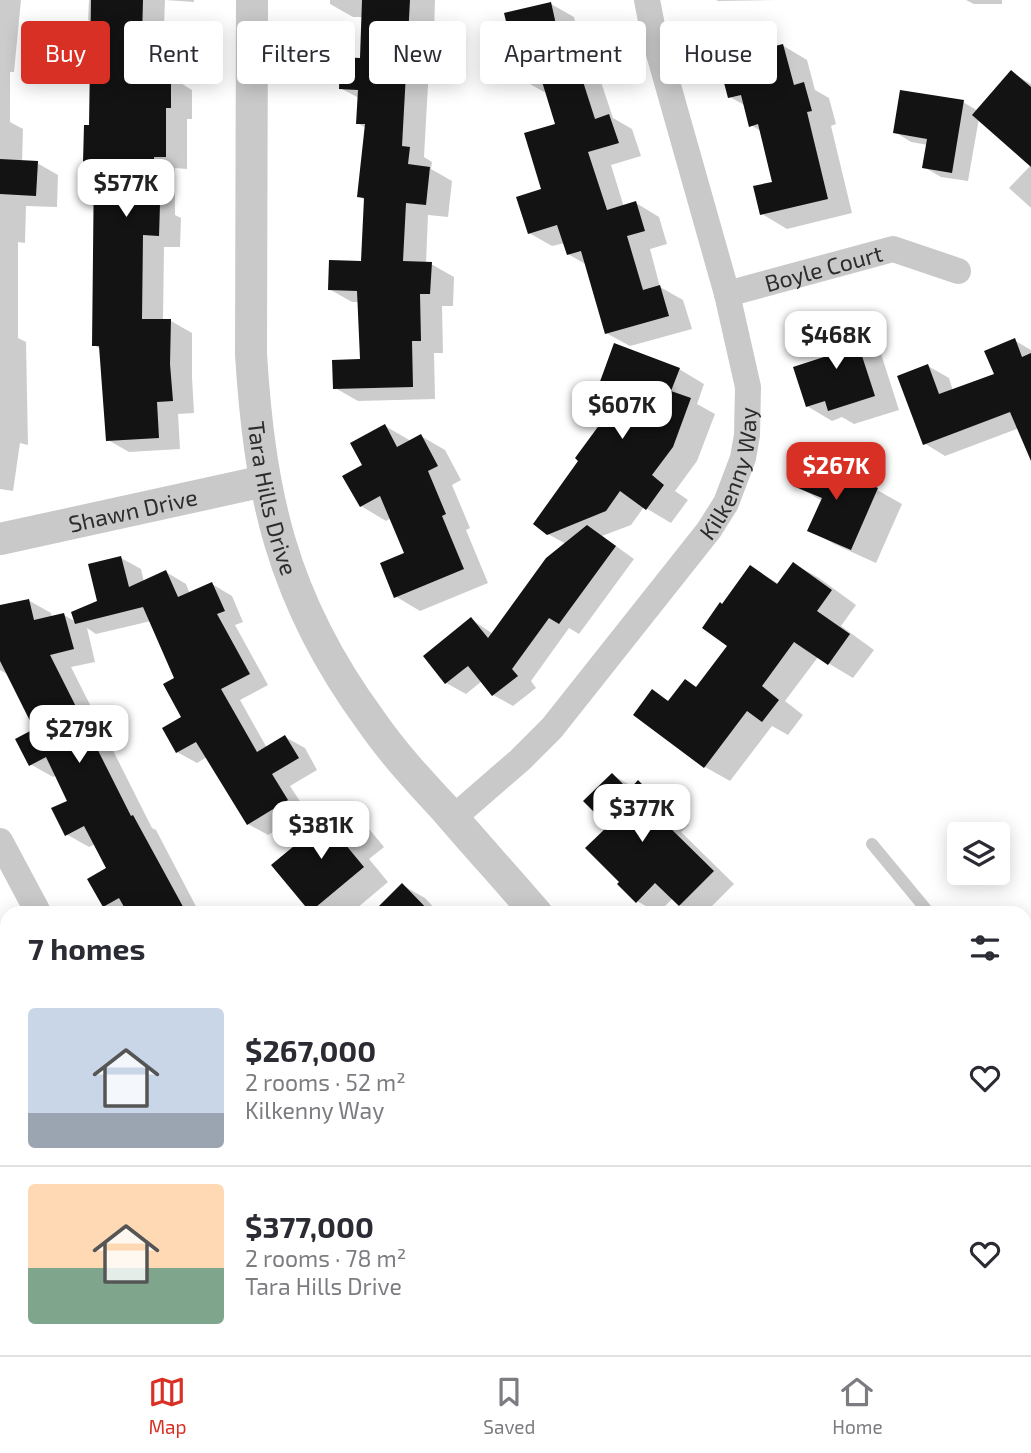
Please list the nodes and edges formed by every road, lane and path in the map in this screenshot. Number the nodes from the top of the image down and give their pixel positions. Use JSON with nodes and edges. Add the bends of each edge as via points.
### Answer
{"nodes":[{"id":1,"x":252,"y":0,"type":"edge"},
{"id":2,"x":647,"y":0,"type":"edge"},
{"id":3,"x":958,"y":271,"type":"dead end"},
{"id":4,"x":727,"y":294,"type":"junction"},
{"id":5,"x":265,"y":481,"type":"junction"},
{"id":6,"x":0,"y":539,"type":"edge"},
{"id":7,"x":453,"y":818,"type":"junction"},
{"id":8,"x":0,"y":841,"type":"edge"},
{"id":9,"x":872,"y":844,"type":"dead end"},
{"id":10,"x":35,"y":906,"type":"edge"},
{"id":11,"x":530,"y":906,"type":"edge"},
{"id":12,"x":923,"y":906,"type":"edge"}],
"edges":[{"from":1,"to":5,"type":"street","name":"Tara Hills Drive","via":[[251,354]]},
{"from":2,"to":4,"type":"street","name":"Kilkenny Way"},
{"from":3,"to":4,"type":"street","name":"Boyle Court","via":[[893,249]]},
{"from":4,"to":7,"type":"street","name":"Kilkenny Way","via":[[748,387],[749,412],[743,458],[726,503],[552,728]]},
{"from":5,"to":6,"type":"street","name":"Shawn Drive"},
{"from":5,"to":7,"type":"street","name":"Tara Hills Drive","via":[[296,586],[331,658],[371,722]]},
{"from":7,"to":11,"type":"street","name":"Tara Hills Drive"},
{"from":8,"to":10,"type":"street"},
{"from":9,"to":12,"type":"lane"}]}
